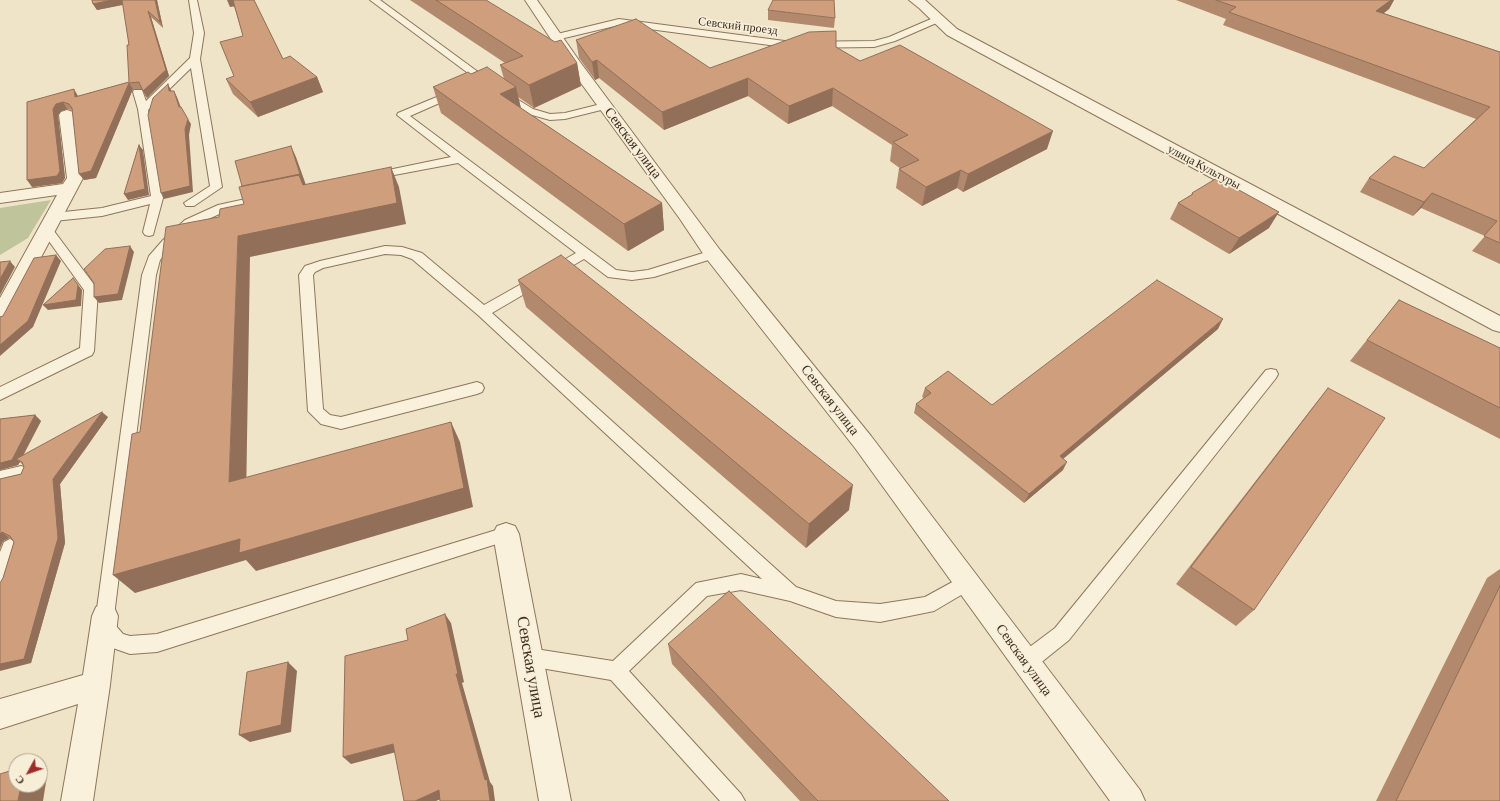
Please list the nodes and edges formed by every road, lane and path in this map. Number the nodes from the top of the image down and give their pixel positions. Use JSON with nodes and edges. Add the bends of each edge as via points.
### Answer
{"nodes":[{"id":1,"x":193,"y":0,"type":"edge"},
{"id":2,"x":374,"y":0,"type":"edge"},
{"id":3,"x":531,"y":0,"type":"edge"},
{"id":4,"x":915,"y":0,"type":"edge"},
{"id":5,"x":938,"y":19,"type":"junction"},
{"id":6,"x":556,"y":37,"type":"junction"},
{"id":7,"x":195,"y":59,"type":"junction"},
{"id":8,"x":491,"y":85,"type":"junction"},
{"id":9,"x":138,"y":92,"type":"edge"},
{"id":10,"x":605,"y":106,"type":"junction"},
{"id":11,"x":143,"y":109,"type":"junction"},
{"id":12,"x":67,"y":115,"type":"dead end"},
{"id":13,"x":460,"y":159,"type":"junction"},
{"id":14,"x":359,"y":179,"type":"edge"},
{"id":15,"x":70,"y":188,"type":"junction"},
{"id":16,"x":281,"y":195,"type":"edge"},
{"id":17,"x":0,"y":198,"type":"edge"},
{"id":18,"x":157,"y":198,"type":"junction"},
{"id":19,"x":190,"y":203,"type":"dead end"},
{"id":20,"x":51,"y":224,"type":"junction"},
{"id":21,"x":149,"y":232,"type":"dead end"},
{"id":22,"x":585,"y":253,"type":"junction"},
{"id":23,"x":713,"y":254,"type":"junction"},
{"id":24,"x":483,"y":312,"type":"junction"},
{"id":25,"x":0,"y":316,"type":"edge"},
{"id":26,"x":1500,"y":325,"type":"edge"},
{"id":27,"x":1271,"y":374,"type":"dead end"},
{"id":28,"x":477,"y":388,"type":"dead end"},
{"id":29,"x":0,"y":394,"type":"edge"},
{"id":30,"x":22,"y":473,"type":"edge"},
{"id":31,"x":0,"y":478,"type":"edge"},
{"id":32,"x":506,"y":534,"type":"joint"},
{"id":33,"x":10,"y":547,"type":"dead end"},
{"id":34,"x":0,"y":581,"type":"edge"},
{"id":35,"x":967,"y":582,"type":"junction"},
{"id":36,"x":790,"y":593,"type":"junction"},
{"id":37,"x":105,"y":616,"type":"junction"},
{"id":38,"x":529,"y":657,"type":"junction"},
{"id":39,"x":1026,"y":662,"type":"junction"},
{"id":40,"x":616,"y":670,"type":"junction"},
{"id":41,"x":96,"y":685,"type":"junction"},
{"id":42,"x":0,"y":714,"type":"edge"},
{"id":43,"x":77,"y":801,"type":"edge"},
{"id":44,"x":555,"y":801,"type":"edge"},
{"id":45,"x":734,"y":801,"type":"edge"},
{"id":46,"x":1129,"y":801,"type":"edge"}],
"edges":[{"from":1,"to":7,"type":"lane","via":[[199,33]]},
{"from":2,"to":8,"type":"lane"},
{"from":3,"to":6,"type":"street","name":"Севская улица"},
{"from":4,"to":5,"type":"street","name":"улица Культуры"},
{"from":5,"to":6,"type":"lane","name":"Севский проезд","via":[[874,44],[777,44],[619,22]]},
{"from":5,"to":26,"type":"street","name":"улица Культуры","via":[[952,32]]},
{"from":6,"to":10,"type":"street","name":"Севская улица"},
{"from":7,"to":11,"type":"lane"},
{"from":7,"to":19,"type":"lane","via":[[216,187]]},
{"from":8,"to":10,"type":"lane","via":[[529,111],[550,117]]},
{"from":8,"to":13,"type":"lane","via":[[467,88],[402,115]]},
{"from":9,"to":11,"type":"lane"},
{"from":10,"to":23,"type":"street","name":"Севская улица"},
{"from":11,"to":18,"type":"lane"},
{"from":12,"to":15,"type":"street","via":[[75,178]]},
{"from":13,"to":14,"type":"lane"},
{"from":13,"to":22,"type":"lane"},
{"from":15,"to":17,"type":"street"},
{"from":15,"to":20,"type":"street"},
{"from":16,"to":37,"type":"lane","via":[[235,205],[203,216],[175,235],[154,259],[148,283]]},
{"from":18,"to":20,"type":"lane"},
{"from":18,"to":21,"type":"lane"},
{"from":20,"to":25,"type":"street"},
{"from":20,"to":29,"type":"lane","via":[[90,290],[87,351]]},
{"from":22,"to":23,"type":"lane","via":[[613,274],[632,276],[649,274]]},
{"from":22,"to":24,"type":"lane"},
{"from":23,"to":35,"type":"street","name":"Севская улица","via":[[858,436]]},
{"from":24,"to":28,"type":"lane","via":[[417,256],[402,251],[385,250],[320,265],[310,269],[306,275],[316,411],[326,420],[341,424]]},
{"from":24,"to":36,"type":"lane"},
{"from":27,"to":39,"type":"lane","via":[[1062,634]]},
{"from":30,"to":31,"type":"lane"},
{"from":32,"to":37,"type":"lane","via":[[157,643],[130,645],[117,641],[107,630]]},
{"from":32,"to":38,"type":"street","name":"Севская улица"},
{"from":33,"to":34,"type":"lane"},
{"from":35,"to":36,"type":"lane","via":[[928,605],[880,613],[836,610]]},
{"from":35,"to":39,"type":"street","name":"Севская улица"},
{"from":36,"to":40,"type":"lane","via":[[741,582],[702,589]]},
{"from":37,"to":41,"type":"street"},
{"from":38,"to":40,"type":"lane"},
{"from":38,"to":44,"type":"street","name":"Севская улица"},
{"from":39,"to":46,"type":"street","name":"Севская улица"},
{"from":40,"to":45,"type":"lane"},
{"from":41,"to":42,"type":"street"},
{"from":41,"to":43,"type":"street"}]}
